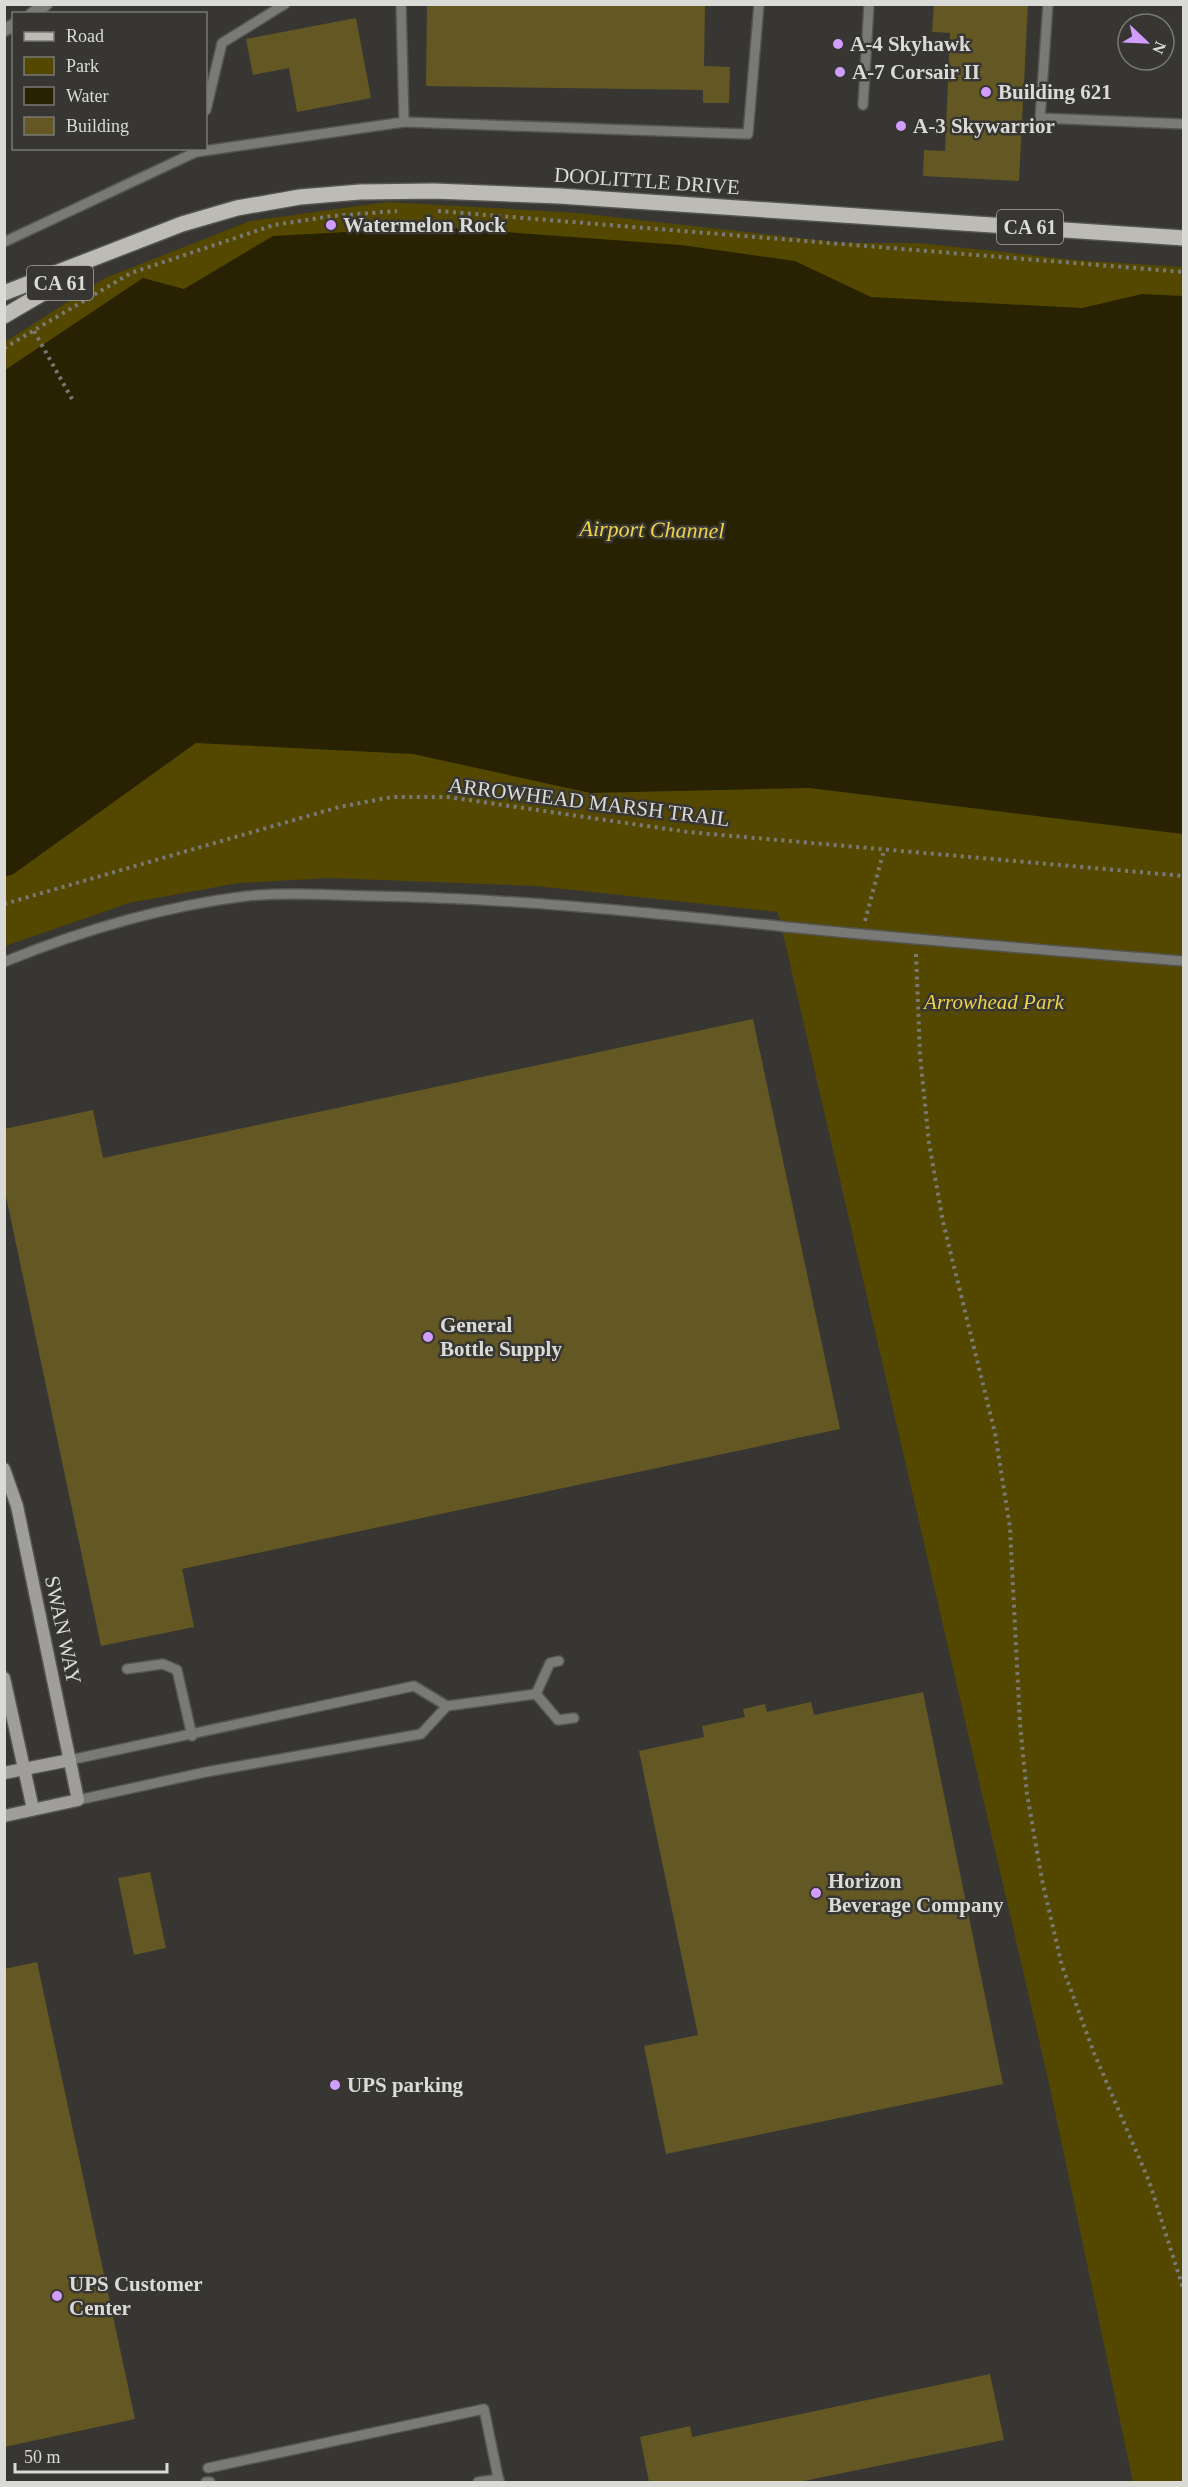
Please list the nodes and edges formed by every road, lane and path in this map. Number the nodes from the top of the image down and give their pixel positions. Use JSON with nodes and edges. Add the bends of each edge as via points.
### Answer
{"nodes":[{"id":1,"x":285,"y":4,"type":"edge"},
{"id":2,"x":401,"y":4,"type":"edge"},
{"id":3,"x":759,"y":4,"type":"edge"},
{"id":4,"x":869,"y":4,"type":"edge"},
{"id":5,"x":1048,"y":4,"type":"edge"},
{"id":6,"x":864,"y":105,"type":"dead end"},
{"id":7,"x":207,"y":106,"type":"edge"},
{"id":8,"x":404,"y":122,"type":"junction"},
{"id":9,"x":1184,"y":124,"type":"edge"},
{"id":10,"x":207,"y":149,"type":"edge"},
{"id":11,"x":196,"y":150,"type":"edge"},
{"id":12,"x":402,"y":211,"type":"dead end"},
{"id":13,"x":437,"y":211,"type":"dead end"},
{"id":14,"x":1184,"y":237,"type":"edge"},
{"id":15,"x":4,"y":242,"type":"edge"},
{"id":16,"x":115,"y":250,"type":"junction"},
{"id":17,"x":1184,"y":272,"type":"edge"},
{"id":18,"x":4,"y":293,"type":"edge"},
{"id":19,"x":4,"y":316,"type":"edge"},
{"id":20,"x":34,"y":332,"type":"junction"},
{"id":21,"x":4,"y":348,"type":"edge"},
{"id":22,"x":72,"y":399,"type":"dead end"},
{"id":23,"x":884,"y":850,"type":"junction"},
{"id":24,"x":1184,"y":876,"type":"edge"},
{"id":25,"x":4,"y":904,"type":"edge"},
{"id":26,"x":861,"y":934,"type":"junction"},
{"id":27,"x":915,"y":938,"type":"junction"},
{"id":28,"x":1184,"y":961,"type":"edge"},
{"id":29,"x":4,"y":962,"type":"edge"},
{"id":30,"x":4,"y":1469,"type":"edge"},
{"id":31,"x":559,"y":1661,"type":"dead end"},
{"id":32,"x":128,"y":1670,"type":"dead end"},
{"id":33,"x":4,"y":1678,"type":"edge"},
{"id":34,"x":536,"y":1694,"type":"junction"},
{"id":35,"x":447,"y":1706,"type":"junction"},
{"id":36,"x":574,"y":1718,"type":"dead end"},
{"id":37,"x":192,"y":1736,"type":"junction"},
{"id":38,"x":70,"y":1760,"type":"junction"},
{"id":39,"x":23,"y":1769,"type":"junction"},
{"id":40,"x":4,"y":1773,"type":"edge"},
{"id":41,"x":78,"y":1800,"type":"junction"},
{"id":42,"x":33,"y":1809,"type":"junction"},
{"id":43,"x":4,"y":1816,"type":"edge"},
{"id":44,"x":1184,"y":2291,"type":"edge"},
{"id":45,"x":208,"y":2468,"type":"dead end"},
{"id":46,"x":499,"y":2481,"type":"edge"},
{"id":47,"x":478,"y":2482,"type":"edge"}],
"edges":[{"from":1,"to":7,"type":"lane","via":[[222,43]]},
{"from":2,"to":8,"type":"lane"},
{"from":3,"to":8,"type":"lane","via":[[748,134]]},
{"from":4,"to":6,"type":"lane"},
{"from":5,"to":9,"type":"lane","via":[[1040,118]]},
{"from":8,"to":10,"type":"lane"},
{"from":11,"to":15,"type":"lane"},
{"from":12,"to":20,"type":"path","via":[[274,225],[131,273]]},
{"from":13,"to":17,"type":"path"},
{"from":14,"to":16,"type":"main road","name":"DOOLITTLE DRIVE","number":"CA 61","via":[[559,196],[370,192],[300,197],[237,208]]},
{"from":16,"to":18,"type":"main road","name":"DOOLITTLE DRIVE","number":"CA 61"},
{"from":16,"to":19,"type":"main road","name":"DOOLITTLE DRIVE","number":"CA 61"},
{"from":20,"to":21,"type":"path"},
{"from":20,"to":22,"type":"path"},
{"from":23,"to":24,"type":"path","name":"ARROWHEAD MARSH TRAIL"},
{"from":23,"to":25,"type":"path","name":"ARROWHEAD MARSH TRAIL","via":[[678,831],[448,797],[392,797],[339,807]]},
{"from":23,"to":26,"type":"path"},
{"from":26,"to":27,"type":"lane"},
{"from":26,"to":29,"type":"lane","via":[[548,903],[439,897],[248,896],[174,909]]},
{"from":27,"to":28,"type":"lane"},
{"from":27,"to":44,"type":"path","via":[[929,1143],[945,1234],[995,1434],[1010,1528],[1020,1724],[1042,1880],[1062,1966],[1094,2054],[1149,2181]]},
{"from":30,"to":38,"type":"main road","name":"SWAN WAY","via":[[17,1506]]},
{"from":31,"to":34,"type":"lane","via":[[550,1663]]},
{"from":32,"to":37,"type":"lane","via":[[163,1664],[177,1670]]},
{"from":33,"to":39,"type":"main road"},
{"from":34,"to":35,"type":"lane"},
{"from":34,"to":36,"type":"lane","via":[[558,1720]]},
{"from":35,"to":37,"type":"lane","via":[[414,1686]]},
{"from":35,"to":41,"type":"lane","via":[[421,1734],[206,1772]]},
{"from":37,"to":38,"type":"lane"},
{"from":38,"to":39,"type":"main road"},
{"from":38,"to":41,"type":"main road","name":"SWAN WAY"},
{"from":39,"to":40,"type":"main road"},
{"from":39,"to":42,"type":"main road"},
{"from":41,"to":42,"type":"main road"},
{"from":42,"to":43,"type":"main road"},
{"from":45,"to":46,"type":"lane","via":[[484,2409]]},
{"from":46,"to":47,"type":"lane"}]}
